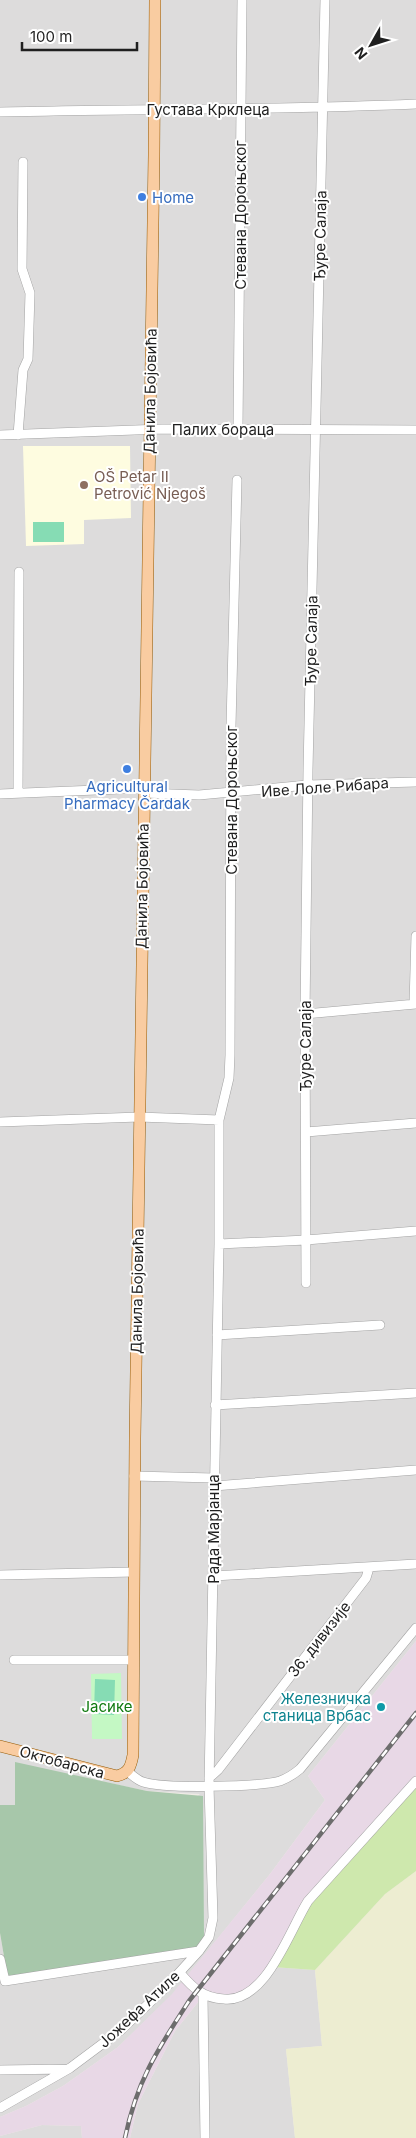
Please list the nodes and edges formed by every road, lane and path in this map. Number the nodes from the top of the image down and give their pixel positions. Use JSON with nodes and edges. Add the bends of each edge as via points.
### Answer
{"nodes":[{"id":1,"x":155,"y":0,"type":"edge"},
{"id":2,"x":242,"y":0,"type":"edge"},
{"id":3,"x":325,"y":0,"type":"edge"},
{"id":4,"x":416,"y":104,"type":"edge"},
{"id":5,"x":240,"y":108,"type":"junction"},
{"id":6,"x":323,"y":108,"type":"junction"},
{"id":7,"x":154,"y":109,"type":"junction"},
{"id":8,"x":0,"y":112,"type":"edge"},
{"id":9,"x":23,"y":162,"type":"dead end"},
{"id":10,"x":238,"y":429,"type":"junction"},
{"id":11,"x":150,"y":430,"type":"junction"},
{"id":12,"x":316,"y":430,"type":"junction"},
{"id":13,"x":416,"y":430,"type":"edge"},
{"id":14,"x":0,"y":435,"type":"edge"},
{"id":15,"x":18,"y":435,"type":"junction"},
{"id":16,"x":237,"y":480,"type":"dead end"},
{"id":17,"x":19,"y":572,"type":"dead end"},
{"id":18,"x":416,"y":782,"type":"edge"},
{"id":19,"x":308,"y":785,"type":"junction"},
{"id":20,"x":144,"y":791,"type":"junction"},
{"id":21,"x":18,"y":793,"type":"junction"},
{"id":22,"x":0,"y":794,"type":"edge"},
{"id":23,"x":231,"y":794,"type":"junction"},
{"id":24,"x":416,"y":936,"type":"edge"},
{"id":25,"x":415,"y":1004,"type":"edge"},
{"id":26,"x":305,"y":1014,"type":"junction"},
{"id":27,"x":139,"y":1117,"type":"junction"},
{"id":28,"x":219,"y":1120,"type":"junction"},
{"id":29,"x":0,"y":1122,"type":"edge"},
{"id":30,"x":416,"y":1123,"type":"edge"},
{"id":31,"x":306,"y":1132,"type":"junction"},
{"id":32,"x":416,"y":1231,"type":"edge"},
{"id":33,"x":306,"y":1240,"type":"junction"},
{"id":34,"x":219,"y":1244,"type":"junction"},
{"id":35,"x":306,"y":1282,"type":"dead end"},
{"id":36,"x":380,"y":1325,"type":"dead end"},
{"id":37,"x":217,"y":1335,"type":"junction"},
{"id":38,"x":416,"y":1393,"type":"edge"},
{"id":39,"x":215,"y":1405,"type":"junction"},
{"id":40,"x":416,"y":1470,"type":"edge"},
{"id":41,"x":134,"y":1476,"type":"junction"},
{"id":42,"x":213,"y":1482,"type":"junction"},
{"id":43,"x":416,"y":1564,"type":"edge"},
{"id":44,"x":369,"y":1568,"type":"junction"},
{"id":45,"x":134,"y":1572,"type":"junction"},
{"id":46,"x":0,"y":1575,"type":"edge"},
{"id":47,"x":214,"y":1576,"type":"junction"},
{"id":48,"x":416,"y":1628,"type":"edge"},
{"id":49,"x":14,"y":1660,"type":"dead end"},
{"id":50,"x":134,"y":1660,"type":"junction"},
{"id":51,"x":0,"y":1746,"type":"edge"},
{"id":52,"x":127,"y":1771,"type":"junction"},
{"id":53,"x":416,"y":1781,"type":"edge"},
{"id":54,"x":209,"y":1782,"type":"junction"},
{"id":55,"x":209,"y":1937,"type":"joint"},
{"id":56,"x":199,"y":1951,"type":"junction"},
{"id":57,"x":0,"y":1959,"type":"edge"},
{"id":58,"x":180,"y":1973,"type":"junction"},
{"id":59,"x":203,"y":1996,"type":"junction"},
{"id":60,"x":70,"y":2068,"type":"junction"},
{"id":61,"x":0,"y":2070,"type":"edge"},
{"id":62,"x":0,"y":2108,"type":"edge"},
{"id":63,"x":205,"y":2138,"type":"edge"}],
"edges":[{"from":1,"to":7,"type":"main road","name":"Данила Бојовића"},
{"from":2,"to":5,"type":"street","name":"Стевана Дороњског"},
{"from":3,"to":6,"type":"street","name":"Ђуре Салаја"},
{"from":4,"to":6,"type":"street","name":"Густава Крклеца"},
{"from":5,"to":6,"type":"street","name":"Густава Крклеца"},
{"from":5,"to":7,"type":"street","name":"Густава Крклеца"},
{"from":5,"to":10,"type":"street","name":"Стевана Дороњског"},
{"from":6,"to":12,"type":"street","name":"Ђуре Салаја"},
{"from":7,"to":8,"type":"street","name":"Густава Крклеца"},
{"from":7,"to":11,"type":"main road","name":"Данила Бојовића"},
{"from":9,"to":15,"type":"street","via":[[22,268],[30,293],[28,360],[23,370]]},
{"from":10,"to":11,"type":"street","name":"Палих бораца"},
{"from":10,"to":12,"type":"street","name":"Палих бораца"},
{"from":11,"to":15,"type":"street","name":"Палих бораца"},
{"from":11,"to":20,"type":"main road","name":"Данила Бојовића"},
{"from":12,"to":13,"type":"street","name":"Палих бораца"},
{"from":12,"to":19,"type":"street","name":"Ђуре Салаја"},
{"from":14,"to":15,"type":"street","name":"Палих бораца"},
{"from":16,"to":23,"type":"street","name":"Стевана Дороњског"},
{"from":17,"to":21,"type":"street"},
{"from":18,"to":19,"type":"street","name":"Иве Лоле Рибара"},
{"from":19,"to":23,"type":"street","name":"Иве Лоле Рибара"},
{"from":19,"to":26,"type":"street","name":"Ђуре Салаја"},
{"from":20,"to":21,"type":"street","name":"Иве Лоле Рибара"},
{"from":20,"to":23,"type":"street","name":"Иве Лоле Рибара"},
{"from":20,"to":27,"type":"main road","name":"Данила Бојовића"},
{"from":21,"to":22,"type":"street","name":"Иве Лоле Рибара"},
{"from":23,"to":28,"type":"street","name":"Стевана Дороњског","via":[[230,1055],[229,1078]]},
{"from":24,"to":25,"type":"street"},
{"from":25,"to":26,"type":"street"},
{"from":26,"to":31,"type":"street","name":"Ђуре Салаја"},
{"from":27,"to":28,"type":"street"},
{"from":27,"to":29,"type":"street"},
{"from":27,"to":41,"type":"main road","name":"Данила Бојовића"},
{"from":28,"to":34,"type":"street","name":"Рада Марјанца"},
{"from":30,"to":31,"type":"street"},
{"from":31,"to":33,"type":"street","name":"Ђуре Салаја"},
{"from":32,"to":33,"type":"street"},
{"from":33,"to":34,"type":"street"},
{"from":33,"to":35,"type":"street","name":"Ђуре Салаја"},
{"from":34,"to":37,"type":"street","name":"Рада Марјанца"},
{"from":36,"to":37,"type":"street"},
{"from":37,"to":39,"type":"street","name":"Рада Марјанца"},
{"from":38,"to":39,"type":"street"},
{"from":39,"to":42,"type":"street","name":"Рада Марјанца"},
{"from":40,"to":42,"type":"street"},
{"from":41,"to":42,"type":"street"},
{"from":41,"to":45,"type":"main road","name":"Данила Бојовића"},
{"from":42,"to":47,"type":"street","name":"Рада Марјанца"},
{"from":43,"to":44,"type":"street"},
{"from":44,"to":47,"type":"street"},
{"from":44,"to":54,"type":"street","name":"36. дивизије","via":[[366,1578]]},
{"from":45,"to":46,"type":"street"},
{"from":45,"to":50,"type":"main road","name":"Данила Бојовића"},
{"from":47,"to":54,"type":"street","name":"Рада Марјанца"},
{"from":48,"to":54,"type":"street","name":"Октобарска","via":[[294,1774],[274,1782]]},
{"from":49,"to":50,"type":"street"},
{"from":50,"to":52,"type":"main road","name":"Данила Бојовића","via":[[133,1755]]},
{"from":51,"to":52,"type":"main road","name":"Октобарска","via":[[111,1775]]},
{"from":52,"to":54,"type":"street","name":"Октобарска","via":[[146,1783]]},
{"from":53,"to":59,"type":"street","via":[[308,1902],[272,1967],[252,1990],[234,1999]]},
{"from":54,"to":55,"type":"street","name":"Рада Марјанца","via":[[213,1906]]},
{"from":55,"to":56,"type":"street","name":"Јожефа Атиле"},
{"from":56,"to":57,"type":"street","via":[[5,1981]]},
{"from":56,"to":58,"type":"street","name":"Јожефа Атиле"},
{"from":58,"to":59,"type":"street"},
{"from":58,"to":60,"type":"street","name":"Јожефа Атиле","via":[[121,2030]]},
{"from":59,"to":63,"type":"street"},
{"from":60,"to":61,"type":"street"},
{"from":60,"to":62,"type":"street","name":"Јожефа Атиле"}]}
